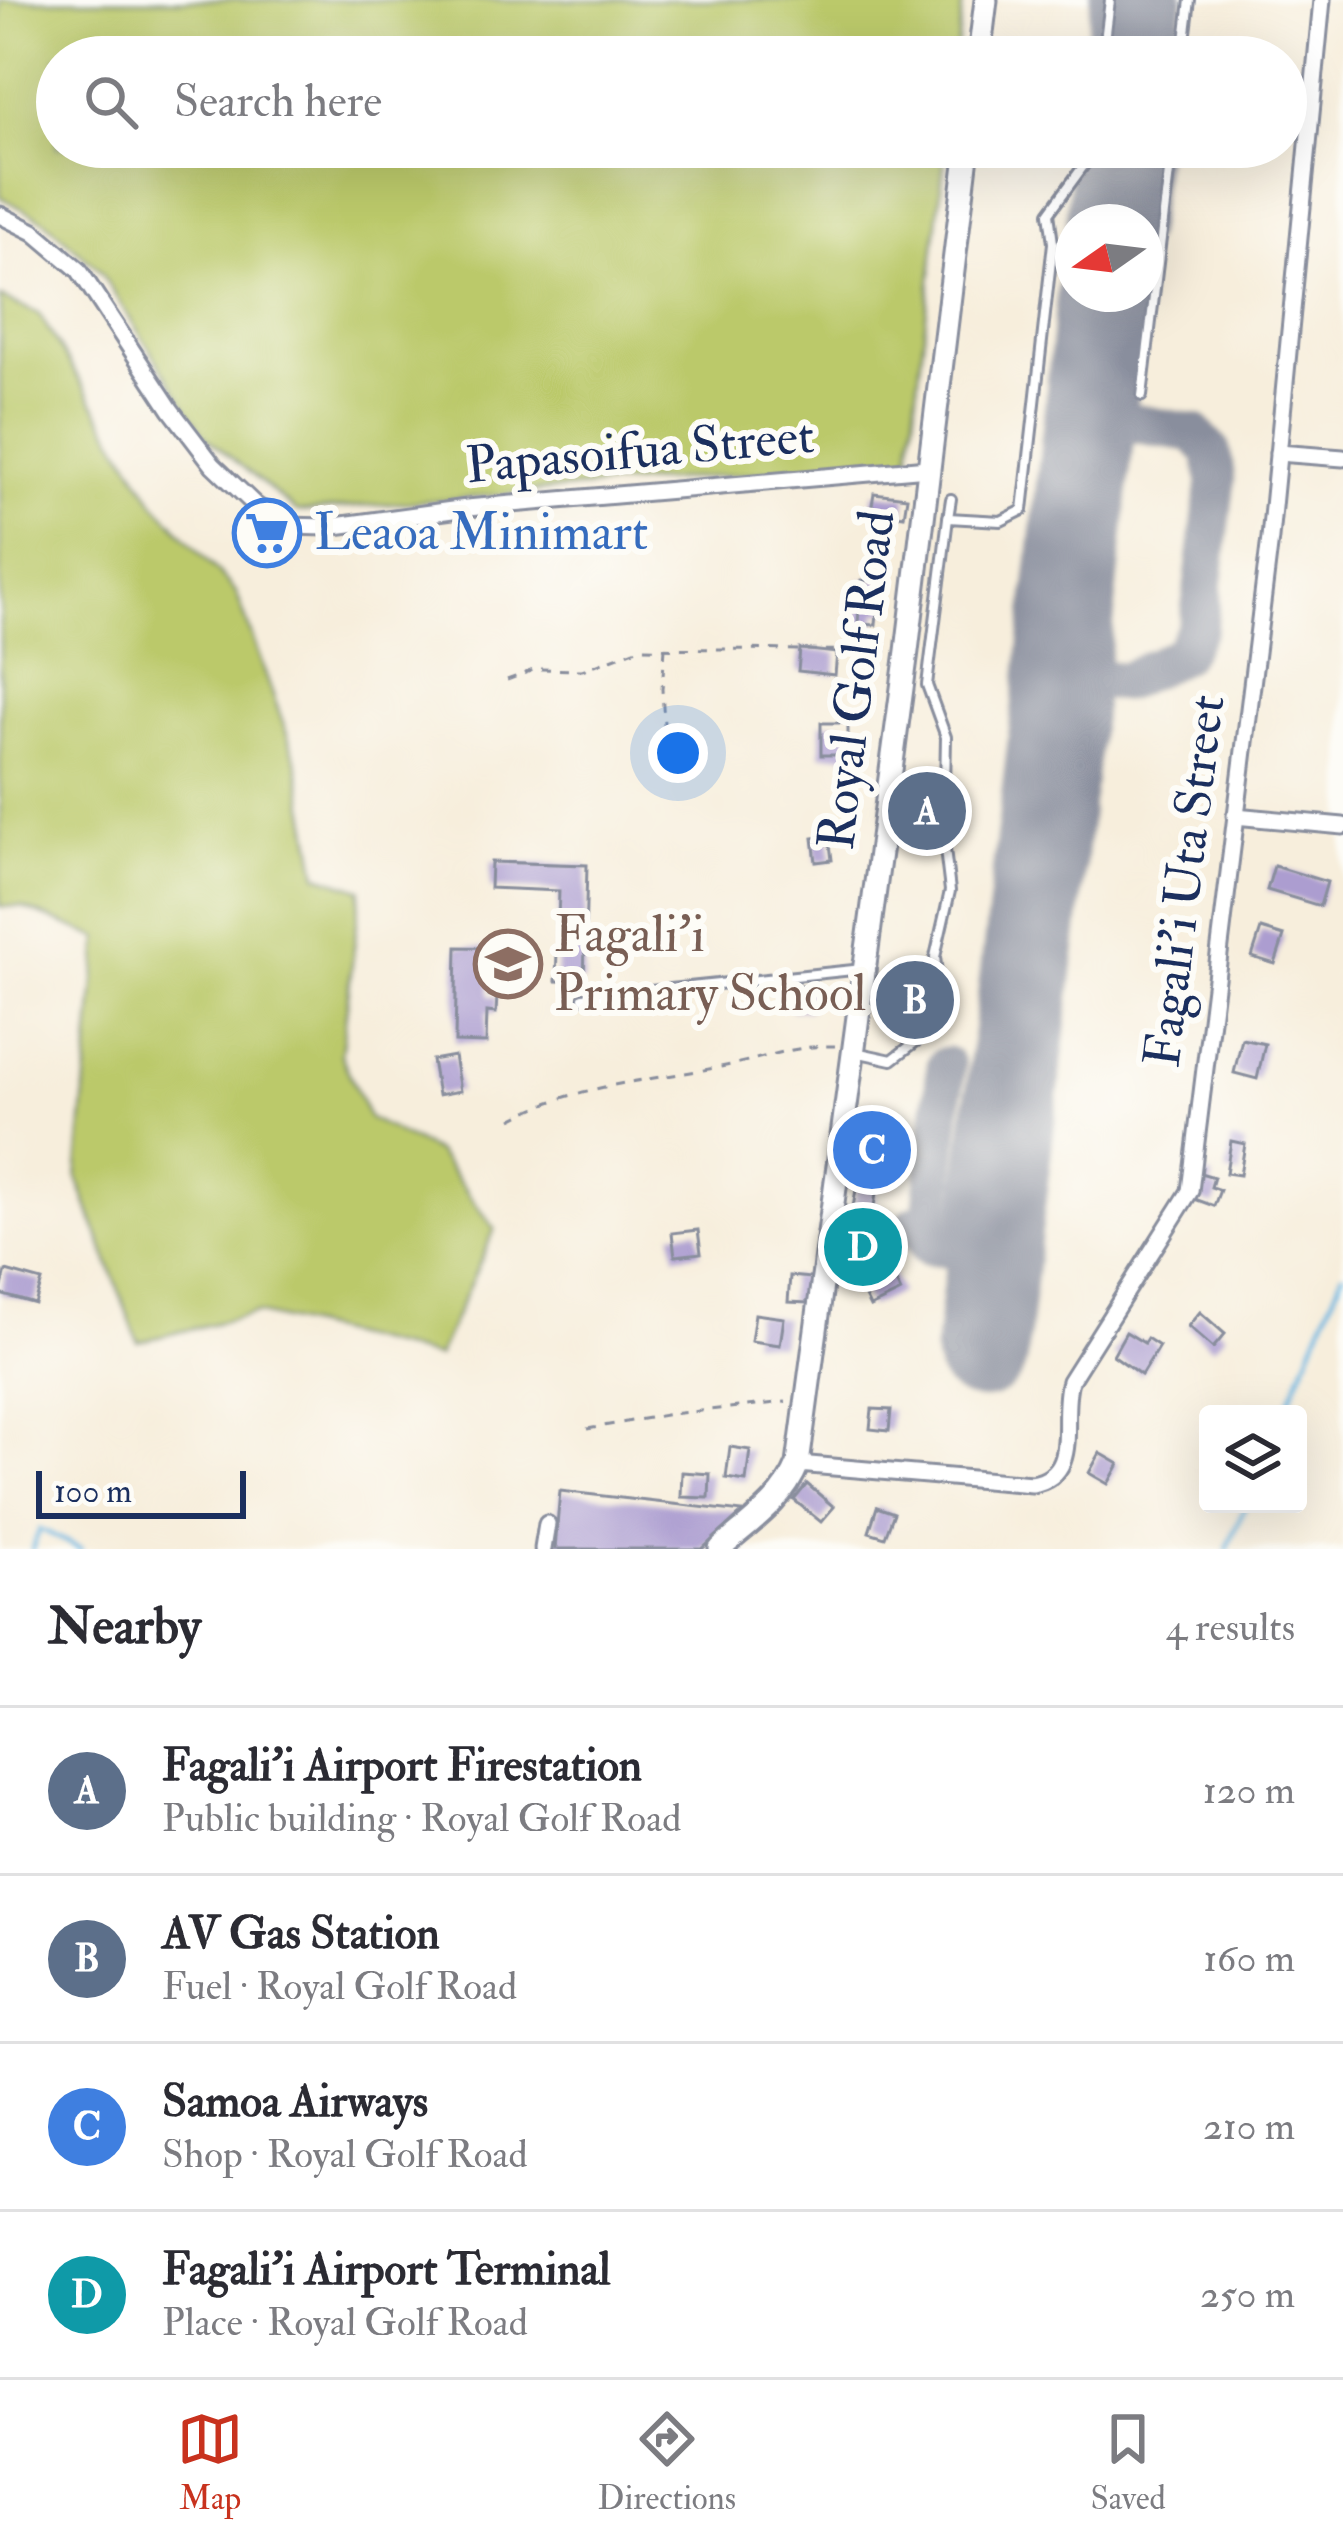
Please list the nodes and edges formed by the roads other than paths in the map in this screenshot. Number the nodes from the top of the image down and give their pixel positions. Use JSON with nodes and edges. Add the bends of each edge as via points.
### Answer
{"nodes":[{"id":1,"x":986,"y":0,"type":"edge"},
{"id":2,"x":1110,"y":0,"type":"edge"},
{"id":3,"x":1190,"y":0,"type":"edge"},
{"id":4,"x":1322,"y":0,"type":"edge"},
{"id":5,"x":982,"y":36,"type":"edge"},
{"id":6,"x":1106,"y":36,"type":"edge"},
{"id":7,"x":1186,"y":36,"type":"edge"},
{"id":8,"x":1307,"y":154,"type":"edge"},
{"id":9,"x":965,"y":168,"type":"edge"},
{"id":10,"x":1082,"y":168,"type":"edge"},
{"id":11,"x":1169,"y":168,"type":"edge"},
{"id":12,"x":1306,"y":168,"type":"edge"},
{"id":13,"x":0,"y":214,"type":"edge"},
{"id":14,"x":1142,"y":396,"type":"dead end"},
{"id":15,"x":1278,"y":453,"type":"junction"},
{"id":16,"x":1343,"y":458,"type":"edge"},
{"id":17,"x":928,"y":468,"type":"junction"},
{"id":18,"x":951,"y":499,"type":"dead end"},
{"id":19,"x":948,"y":518,"type":"junction"},
{"id":20,"x":1235,"y":816,"type":"junction"},
{"id":21,"x":1343,"y":826,"type":"edge"},
{"id":22,"x":945,"y":830,"type":"junction"},
{"id":23,"x":917,"y":845,"type":"dead end"},
{"id":24,"x":865,"y":969,"type":"junction"},
{"id":25,"x":583,"y":998,"type":"dead end"},
{"id":26,"x":915,"y":1014,"type":"dead end"},
{"id":27,"x":920,"y":1039,"type":"junction"},
{"id":28,"x":854,"y":1049,"type":"junction"},
{"id":29,"x":798,"y":1464,"type":"junction"},
{"id":30,"x":547,"y":1524,"type":"dead end"},
{"id":31,"x":543,"y":1549,"type":"edge"},
{"id":32,"x":720,"y":1549,"type":"edge"}],
"edges":[{"from":1,"to":5,"type":"main road"},
{"from":2,"to":6,"type":"lane"},
{"from":3,"to":7,"type":"lane"},
{"from":4,"to":8,"type":"street","name":"Fagali'i Uta Street"},
{"from":9,"to":17,"type":"main road","name":"Royal Golf Road"},
{"from":10,"to":19,"type":"lane","via":[[1049,213],[1053,243],[1023,510],[1001,521]]},
{"from":11,"to":14,"type":"lane"},
{"from":12,"to":15,"type":"street","name":"Fagali'i Uta Street"},
{"from":13,"to":17,"type":"street","name":"Papasoifua Street","via":[[79,270],[213,465],[285,526]]},
{"from":15,"to":16,"type":"street"},
{"from":15,"to":20,"type":"street","name":"Fagali'i Uta Street"},
{"from":17,"to":24,"type":"main road","name":"Royal Golf Road"},
{"from":18,"to":19,"type":"lane"},
{"from":19,"to":22,"type":"lane","via":[[927,685],[946,737]]},
{"from":20,"to":21,"type":"street"},
{"from":20,"to":29,"type":"street","name":"Fagali'i Uta Street","via":[[1190,1191],[1070,1381],[1061,1470],[1032,1484]]},
{"from":22,"to":23,"type":"lane"},
{"from":22,"to":27,"type":"lane","via":[[950,891],[935,958],[940,989],[931,1030]]},
{"from":24,"to":25,"type":"lane"},
{"from":24,"to":28,"type":"main road","name":"Royal Golf Road"},
{"from":26,"to":27,"type":"lane"},
{"from":27,"to":28,"type":"lane","via":[[892,1060]]},
{"from":28,"to":29,"type":"main road","name":"Royal Golf Road"},
{"from":29,"to":32,"type":"main road","name":"Royal Golf Road","via":[[772,1504]]},
{"from":30,"to":31,"type":"street"}]}
